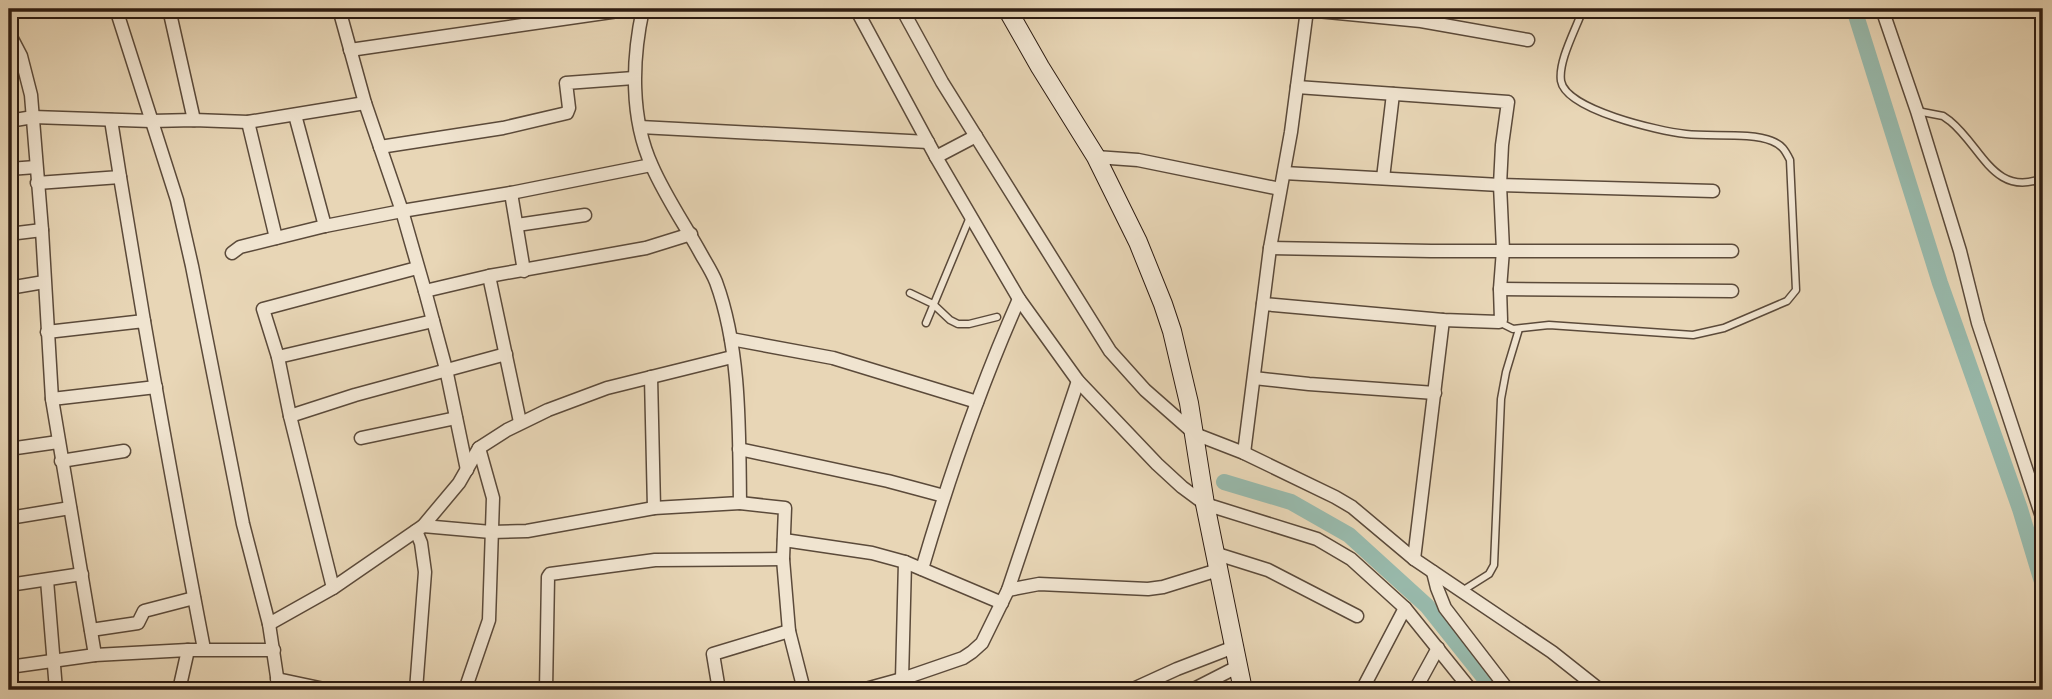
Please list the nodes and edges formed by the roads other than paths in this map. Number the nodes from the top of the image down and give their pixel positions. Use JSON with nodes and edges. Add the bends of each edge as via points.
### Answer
{"nodes":[{"id":1,"x":116,"y":9,"type":"edge"},
{"id":2,"x":169,"y":9,"type":"edge"},
{"id":3,"x":339,"y":9,"type":"edge"},
{"id":4,"x":632,"y":9,"type":"edge"},
{"id":5,"x":643,"y":9,"type":"edge"},
{"id":6,"x":856,"y":9,"type":"edge"},
{"id":7,"x":902,"y":9,"type":"edge"},
{"id":8,"x":1007,"y":9,"type":"edge"},
{"id":9,"x":1307,"y":9,"type":"edge"},
{"id":10,"x":1583,"y":9,"type":"edge"},
{"id":11,"x":1882,"y":9,"type":"edge"},
{"id":12,"x":582,"y":12,"type":"edge"},
{"id":13,"x":9,"y":33,"type":"edge"},
{"id":14,"x":1528,"y":40,"type":"dead end"},
{"id":15,"x":350,"y":50,"type":"junction"},
{"id":16,"x":14,"y":56,"type":"edge"},
{"id":17,"x":634,"y":78,"type":"junction"},
{"id":18,"x":1297,"y":87,"type":"junction"},
{"id":19,"x":1393,"y":94,"type":"junction"},
{"id":20,"x":365,"y":103,"type":"junction"},
{"id":21,"x":1917,"y":111,"type":"junction"},
{"id":22,"x":295,"y":115,"type":"junction"},
{"id":23,"x":33,"y":117,"type":"junction"},
{"id":24,"x":111,"y":120,"type":"junction"},
{"id":25,"x":194,"y":120,"type":"junction"},
{"id":26,"x":9,"y":121,"type":"edge"},
{"id":27,"x":151,"y":121,"type":"junction"},
{"id":28,"x":248,"y":122,"type":"junction"},
{"id":29,"x":640,"y":127,"type":"junction"},
{"id":30,"x":976,"y":136,"type":"junction"},
{"id":31,"x":928,"y":142,"type":"junction"},
{"id":32,"x":380,"y":147,"type":"junction"},
{"id":33,"x":936,"y":157,"type":"junction"},
{"id":34,"x":1096,"y":157,"type":"junction"},
{"id":35,"x":651,"y":165,"type":"junction"},
{"id":36,"x":36,"y":167,"type":"junction"},
{"id":37,"x":9,"y":169,"type":"edge"},
{"id":38,"x":1284,"y":173,"type":"junction"},
{"id":39,"x":120,"y":177,"type":"junction"},
{"id":40,"x":1383,"y":178,"type":"junction"},
{"id":41,"x":2043,"y":178,"type":"edge"},
{"id":42,"x":37,"y":183,"type":"junction"},
{"id":43,"x":1500,"y":185,"type":"junction"},
{"id":44,"x":1280,"y":189,"type":"junction"},
{"id":45,"x":1713,"y":191,"type":"dead end"},
{"id":46,"x":511,"y":193,"type":"junction"},
{"id":47,"x":402,"y":211,"type":"junction"},
{"id":48,"x":585,"y":215,"type":"dead end"},
{"id":49,"x":970,"y":215,"type":"junction"},
{"id":50,"x":517,"y":225,"type":"junction"},
{"id":51,"x":325,"y":226,"type":"junction"},
{"id":52,"x":42,"y":230,"type":"junction"},
{"id":53,"x":9,"y":234,"type":"edge"},
{"id":54,"x":691,"y":234,"type":"junction"},
{"id":55,"x":276,"y":238,"type":"junction"},
{"id":56,"x":1270,"y":248,"type":"junction"},
{"id":57,"x":1503,"y":250,"type":"junction"},
{"id":58,"x":1732,"y":251,"type":"dead end"},
{"id":59,"x":232,"y":253,"type":"dead end"},
{"id":60,"x":417,"y":268,"type":"junction"},
{"id":61,"x":524,"y":271,"type":"junction"},
{"id":62,"x":489,"y":276,"type":"junction"},
{"id":63,"x":44,"y":282,"type":"junction"},
{"id":64,"x":9,"y":288,"type":"edge"},
{"id":65,"x":1500,"y":289,"type":"junction"},
{"id":66,"x":425,"y":291,"type":"junction"},
{"id":67,"x":1732,"y":291,"type":"dead end"},
{"id":68,"x":910,"y":293,"type":"dead end"},
{"id":69,"x":1018,"y":299,"type":"junction"},
{"id":70,"x":933,"y":304,"type":"junction"},
{"id":71,"x":1263,"y":304,"type":"junction"},
{"id":72,"x":997,"y":317,"type":"dead end"},
{"id":73,"x":1443,"y":320,"type":"junction"},
{"id":74,"x":144,"y":321,"type":"junction"},
{"id":75,"x":433,"y":321,"type":"junction"},
{"id":76,"x":1499,"y":322,"type":"junction"},
{"id":77,"x":926,"y":323,"type":"dead end"},
{"id":78,"x":1519,"y":329,"type":"junction"},
{"id":79,"x":47,"y":332,"type":"junction"},
{"id":80,"x":731,"y":339,"type":"junction"},
{"id":81,"x":506,"y":354,"type":"junction"},
{"id":82,"x":278,"y":357,"type":"junction"},
{"id":83,"x":732,"y":357,"type":"junction"},
{"id":84,"x":446,"y":369,"type":"junction"},
{"id":85,"x":651,"y":377,"type":"junction"},
{"id":86,"x":1254,"y":378,"type":"junction"},
{"id":87,"x":1079,"y":382,"type":"junction"},
{"id":88,"x":156,"y":387,"type":"junction"},
{"id":89,"x":1434,"y":393,"type":"junction"},
{"id":90,"x":52,"y":399,"type":"junction"},
{"id":91,"x":977,"y":402,"type":"junction"},
{"id":92,"x":290,"y":416,"type":"junction"},
{"id":93,"x":456,"y":418,"type":"junction"},
{"id":94,"x":520,"y":422,"type":"junction"},
{"id":95,"x":1195,"y":434,"type":"junction"},
{"id":96,"x":361,"y":438,"type":"dead end"},
{"id":97,"x":58,"y":442,"type":"junction"},
{"id":98,"x":479,"y":447,"type":"junction"},
{"id":99,"x":9,"y":449,"type":"edge"},
{"id":100,"x":739,"y":449,"type":"junction"},
{"id":101,"x":124,"y":451,"type":"dead end"},
{"id":102,"x":1244,"y":453,"type":"junction"},
{"id":103,"x":61,"y":461,"type":"junction"},
{"id":104,"x":467,"y":470,"type":"junction"},
{"id":105,"x":944,"y":496,"type":"junction"},
{"id":106,"x":740,"y":503,"type":"junction"},
{"id":107,"x":1205,"y":504,"type":"junction"},
{"id":108,"x":70,"y":508,"type":"junction"},
{"id":109,"x":654,"y":508,"type":"junction"},
{"id":110,"x":9,"y":518,"type":"edge"},
{"id":111,"x":2043,"y":520,"type":"edge"},
{"id":112,"x":419,"y":529,"type":"junction"},
{"id":113,"x":491,"y":532,"type":"junction"},
{"id":114,"x":784,"y":540,"type":"junction"},
{"id":115,"x":783,"y":559,"type":"junction"},
{"id":116,"x":1415,"y":559,"type":"junction"},
{"id":117,"x":905,"y":562,"type":"junction"},
{"id":118,"x":1216,"y":562,"type":"junction"},
{"id":119,"x":922,"y":569,"type":"junction"},
{"id":120,"x":1433,"y":572,"type":"junction"},
{"id":121,"x":82,"y":574,"type":"junction"},
{"id":122,"x":47,"y":580,"type":"junction"},
{"id":123,"x":9,"y":585,"type":"edge"},
{"id":124,"x":333,"y":588,"type":"junction"},
{"id":125,"x":1008,"y":590,"type":"junction"},
{"id":126,"x":1462,"y":592,"type":"junction"},
{"id":127,"x":194,"y":598,"type":"junction"},
{"id":128,"x":1002,"y":603,"type":"junction"},
{"id":129,"x":1405,"y":608,"type":"junction"},
{"id":130,"x":1357,"y":616,"type":"dead end"},
{"id":131,"x":269,"y":624,"type":"junction"},
{"id":132,"x":90,"y":630,"type":"junction"},
{"id":133,"x":789,"y":631,"type":"junction"},
{"id":134,"x":1234,"y":647,"type":"junction"},
{"id":135,"x":1438,"y":648,"type":"junction"},
{"id":136,"x":204,"y":649,"type":"junction"},
{"id":137,"x":188,"y":650,"type":"junction"},
{"id":138,"x":274,"y":650,"type":"junction"},
{"id":139,"x":95,"y":655,"type":"junction"},
{"id":140,"x":53,"y":661,"type":"junction"},
{"id":141,"x":1239,"y":666,"type":"junction"},
{"id":142,"x":9,"y":667,"type":"edge"},
{"id":143,"x":902,"y":679,"type":"junction"},
{"id":144,"x":278,"y":684,"type":"edge"},
{"id":145,"x":56,"y":690,"type":"edge"},
{"id":146,"x":179,"y":690,"type":"edge"},
{"id":147,"x":329,"y":690,"type":"edge"},
{"id":148,"x":416,"y":690,"type":"edge"},
{"id":149,"x":465,"y":690,"type":"edge"},
{"id":150,"x":546,"y":690,"type":"edge"},
{"id":151,"x":719,"y":690,"type":"edge"},
{"id":152,"x":804,"y":690,"type":"edge"},
{"id":153,"x":862,"y":690,"type":"edge"},
{"id":154,"x":1131,"y":690,"type":"edge"},
{"id":155,"x":1192,"y":690,"type":"edge"},
{"id":156,"x":1243,"y":690,"type":"edge"},
{"id":157,"x":1362,"y":690,"type":"edge"},
{"id":158,"x":1415,"y":690,"type":"edge"},
{"id":159,"x":1471,"y":690,"type":"edge"},
{"id":160,"x":1508,"y":690,"type":"edge"},
{"id":161,"x":1600,"y":690,"type":"edge"}],
"edges":[{"from":1,"to":27,"type":"street"},
{"from":2,"to":25,"type":"street"},
{"from":3,"to":15,"type":"street"},
{"from":4,"to":12,"type":"street"},
{"from":5,"to":17,"type":"street"},
{"from":6,"to":31,"type":"street"},
{"from":7,"to":30,"type":"street"},
{"from":8,"to":34,"type":"main road"},
{"from":9,"to":14,"type":"street","via":[[1421,21]]},
{"from":9,"to":18,"type":"street"},
{"from":10,"to":78,"type":"lane","via":[[1561,71],[1565,91],[1576,100],[1653,128],[1752,137],[1785,148],[1790,160],[1796,290],[1787,301],[1708,333],[1549,325]]},
{"from":11,"to":21,"type":"street"},
{"from":12,"to":15,"type":"street"},
{"from":13,"to":16,"type":"street"},
{"from":15,"to":20,"type":"street"},
{"from":16,"to":23,"type":"street","via":[[29,84]]},
{"from":17,"to":29,"type":"street"},
{"from":17,"to":32,"type":"street","via":[[566,83],[567,113]]},
{"from":18,"to":19,"type":"street"},
{"from":18,"to":38,"type":"street"},
{"from":19,"to":40,"type":"street"},
{"from":19,"to":43,"type":"street","via":[[1508,102]]},
{"from":20,"to":22,"type":"street"},
{"from":20,"to":32,"type":"street"},
{"from":21,"to":41,"type":"lane","via":[[1950,121],[2000,178],[2014,184]]},
{"from":21,"to":111,"type":"street","via":[[1978,323]]},
{"from":22,"to":28,"type":"street"},
{"from":22,"to":51,"type":"street"},
{"from":23,"to":24,"type":"street"},
{"from":23,"to":26,"type":"street"},
{"from":23,"to":36,"type":"street"},
{"from":24,"to":27,"type":"street"},
{"from":24,"to":39,"type":"street"},
{"from":25,"to":27,"type":"street"},
{"from":25,"to":28,"type":"street"},
{"from":27,"to":131,"type":"street","via":[[177,200],[243,524]]},
{"from":28,"to":55,"type":"street"},
{"from":29,"to":31,"type":"street"},
{"from":29,"to":35,"type":"street"},
{"from":30,"to":33,"type":"street"},
{"from":30,"to":95,"type":"street","via":[[1110,351]]},
{"from":31,"to":33,"type":"street"},
{"from":32,"to":47,"type":"street"},
{"from":33,"to":49,"type":"street"},
{"from":34,"to":44,"type":"street","via":[[1138,160]]},
{"from":34,"to":95,"type":"main road","via":[[1163,304]]},
{"from":35,"to":46,"type":"street"},
{"from":35,"to":54,"type":"street"},
{"from":36,"to":37,"type":"street"},
{"from":36,"to":42,"type":"street"},
{"from":38,"to":40,"type":"street"},
{"from":38,"to":44,"type":"street"},
{"from":39,"to":42,"type":"street"},
{"from":39,"to":74,"type":"street"},
{"from":40,"to":43,"type":"street"},
{"from":42,"to":52,"type":"street"},
{"from":43,"to":45,"type":"street"},
{"from":43,"to":57,"type":"street"},
{"from":44,"to":56,"type":"street"},
{"from":46,"to":47,"type":"street"},
{"from":46,"to":50,"type":"street"},
{"from":47,"to":51,"type":"street"},
{"from":47,"to":60,"type":"street"},
{"from":48,"to":50,"type":"street"},
{"from":49,"to":69,"type":"street"},
{"from":49,"to":70,"type":"lane"},
{"from":50,"to":61,"type":"street"},
{"from":51,"to":55,"type":"street"},
{"from":52,"to":53,"type":"street"},
{"from":52,"to":63,"type":"street"},
{"from":54,"to":61,"type":"street","via":[[646,248]]},
{"from":54,"to":80,"type":"street","via":[[715,280]]},
{"from":55,"to":59,"type":"street"},
{"from":56,"to":57,"type":"street"},
{"from":56,"to":71,"type":"street"},
{"from":57,"to":58,"type":"street"},
{"from":57,"to":65,"type":"street"},
{"from":60,"to":66,"type":"street"},
{"from":60,"to":82,"type":"street","via":[[263,309]]},
{"from":61,"to":62,"type":"street"},
{"from":62,"to":66,"type":"street"},
{"from":62,"to":81,"type":"street"},
{"from":63,"to":64,"type":"street"},
{"from":63,"to":79,"type":"street"},
{"from":65,"to":67,"type":"street"},
{"from":65,"to":76,"type":"street"},
{"from":66,"to":75,"type":"street"},
{"from":68,"to":70,"type":"lane"},
{"from":69,"to":87,"type":"street"},
{"from":69,"to":91,"type":"street"},
{"from":70,"to":72,"type":"lane","via":[[958,324]]},
{"from":70,"to":77,"type":"lane"},
{"from":71,"to":73,"type":"street"},
{"from":71,"to":86,"type":"street"},
{"from":73,"to":76,"type":"street"},
{"from":73,"to":89,"type":"street"},
{"from":74,"to":79,"type":"street"},
{"from":74,"to":88,"type":"street"},
{"from":75,"to":82,"type":"street"},
{"from":75,"to":84,"type":"street"},
{"from":76,"to":78,"type":"lane"},
{"from":78,"to":126,"type":"lane","via":[[1501,399],[1494,565],[1489,574]]},
{"from":79,"to":90,"type":"street"},
{"from":80,"to":83,"type":"street"},
{"from":80,"to":91,"type":"street","via":[[834,358]]},
{"from":81,"to":84,"type":"street"},
{"from":81,"to":94,"type":"street"},
{"from":82,"to":92,"type":"street"},
{"from":83,"to":85,"type":"street"},
{"from":83,"to":100,"type":"street"},
{"from":84,"to":92,"type":"street"},
{"from":84,"to":93,"type":"street"},
{"from":85,"to":94,"type":"street","via":[[607,388]]},
{"from":85,"to":109,"type":"street"},
{"from":86,"to":89,"type":"street"},
{"from":86,"to":102,"type":"street"},
{"from":87,"to":107,"type":"street","via":[[1157,464]]},
{"from":87,"to":125,"type":"street"},
{"from":88,"to":90,"type":"street"},
{"from":88,"to":127,"type":"street"},
{"from":89,"to":116,"type":"street"},
{"from":90,"to":97,"type":"street"},
{"from":91,"to":105,"type":"street"},
{"from":92,"to":124,"type":"street"},
{"from":93,"to":96,"type":"street"},
{"from":93,"to":104,"type":"street"},
{"from":94,"to":98,"type":"street"},
{"from":95,"to":102,"type":"street"},
{"from":95,"to":107,"type":"main road"},
{"from":97,"to":99,"type":"street"},
{"from":97,"to":103,"type":"street"},
{"from":98,"to":104,"type":"street"},
{"from":98,"to":113,"type":"street","via":[[493,498]]},
{"from":100,"to":105,"type":"street"},
{"from":100,"to":106,"type":"street"},
{"from":101,"to":103,"type":"street"},
{"from":102,"to":116,"type":"street","via":[[1352,507]]},
{"from":103,"to":108,"type":"street"},
{"from":104,"to":112,"type":"street"},
{"from":105,"to":119,"type":"street"},
{"from":106,"to":109,"type":"street"},
{"from":106,"to":114,"type":"street","via":[[785,508]]},
{"from":107,"to":118,"type":"main road"},
{"from":107,"to":129,"type":"street","via":[[1317,539],[1351,559]]},
{"from":108,"to":110,"type":"street"},
{"from":108,"to":121,"type":"street"},
{"from":109,"to":113,"type":"street","via":[[527,531]]},
{"from":112,"to":113,"type":"street"},
{"from":112,"to":124,"type":"street"},
{"from":112,"to":148,"type":"street","via":[[425,572]]},
{"from":113,"to":149,"type":"street","via":[[489,620]]},
{"from":114,"to":115,"type":"street"},
{"from":114,"to":117,"type":"street"},
{"from":115,"to":133,"type":"street"},
{"from":115,"to":150,"type":"street","via":[[655,560],[550,574]]},
{"from":116,"to":120,"type":"street"},
{"from":117,"to":119,"type":"street"},
{"from":117,"to":143,"type":"street"},
{"from":118,"to":125,"type":"street","via":[[1163,587],[1039,584]]},
{"from":118,"to":130,"type":"street","via":[[1268,570]]},
{"from":118,"to":134,"type":"main road"},
{"from":119,"to":128,"type":"street"},
{"from":120,"to":126,"type":"street"},
{"from":120,"to":160,"type":"street","via":[[1445,608]]},
{"from":121,"to":122,"type":"street"},
{"from":121,"to":132,"type":"street"},
{"from":122,"to":123,"type":"street"},
{"from":122,"to":140,"type":"street"},
{"from":124,"to":131,"type":"street"},
{"from":125,"to":128,"type":"street"},
{"from":126,"to":161,"type":"street"},
{"from":127,"to":132,"type":"street","via":[[144,611],[138,624]]},
{"from":127,"to":136,"type":"street"},
{"from":128,"to":143,"type":"street","via":[[982,643],[972,652]]},
{"from":129,"to":135,"type":"street"},
{"from":129,"to":157,"type":"street"},
{"from":131,"to":138,"type":"street"},
{"from":132,"to":139,"type":"street"},
{"from":133,"to":151,"type":"street","via":[[713,654]]},
{"from":133,"to":152,"type":"street"},
{"from":134,"to":141,"type":"main road"},
{"from":134,"to":154,"type":"street"},
{"from":135,"to":158,"type":"street"},
{"from":135,"to":159,"type":"street"},
{"from":136,"to":137,"type":"street"},
{"from":136,"to":138,"type":"street"},
{"from":137,"to":139,"type":"street"},
{"from":137,"to":146,"type":"street"},
{"from":138,"to":144,"type":"street"},
{"from":139,"to":140,"type":"street"},
{"from":140,"to":142,"type":"street"},
{"from":140,"to":145,"type":"street"},
{"from":141,"to":155,"type":"street"},
{"from":141,"to":156,"type":"main road"},
{"from":143,"to":153,"type":"street"},
{"from":144,"to":147,"type":"street"}]}
